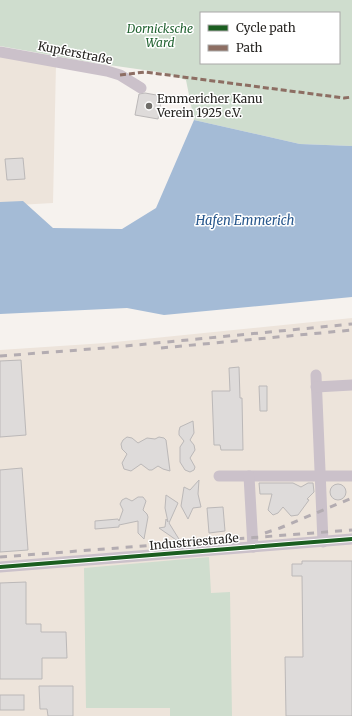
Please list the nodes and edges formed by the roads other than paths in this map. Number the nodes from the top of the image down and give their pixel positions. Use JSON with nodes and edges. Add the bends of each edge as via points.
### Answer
{"nodes":[{"id":1,"x":0,"y":52,"type":"edge"},
{"id":2,"x":141,"y":88,"type":"dead end"},
{"id":3,"x":316,"y":374,"type":"dead end"},
{"id":4,"x":352,"y":385,"type":"edge"},
{"id":5,"x":316,"y":387,"type":"junction"},
{"id":6,"x":219,"y":476,"type":"dead end"},
{"id":7,"x":249,"y":476,"type":"junction"},
{"id":8,"x":321,"y":476,"type":"junction"},
{"id":9,"x":352,"y":476,"type":"edge"},
{"id":10,"x":352,"y":539,"type":"edge"},
{"id":11,"x":323,"y":542,"type":"junction"},
{"id":12,"x":253,"y":547,"type":"junction"},
{"id":13,"x":0,"y":567,"type":"edge"}],
"edges":[{"from":1,"to":2,"type":"street","name":"Kupferstraße","via":[[107,71],[120,75]]},
{"from":3,"to":5,"type":"street"},
{"from":4,"to":5,"type":"street"},
{"from":5,"to":8,"type":"street"},
{"from":6,"to":7,"type":"street"},
{"from":7,"to":8,"type":"street"},
{"from":7,"to":12,"type":"street"},
{"from":8,"to":9,"type":"street"},
{"from":8,"to":11,"type":"street"},
{"from":10,"to":11,"type":"street","name":"Industriestraße"},
{"from":11,"to":12,"type":"street","name":"Industriestraße"},
{"from":12,"to":13,"type":"street","name":"Industriestraße"}]}
